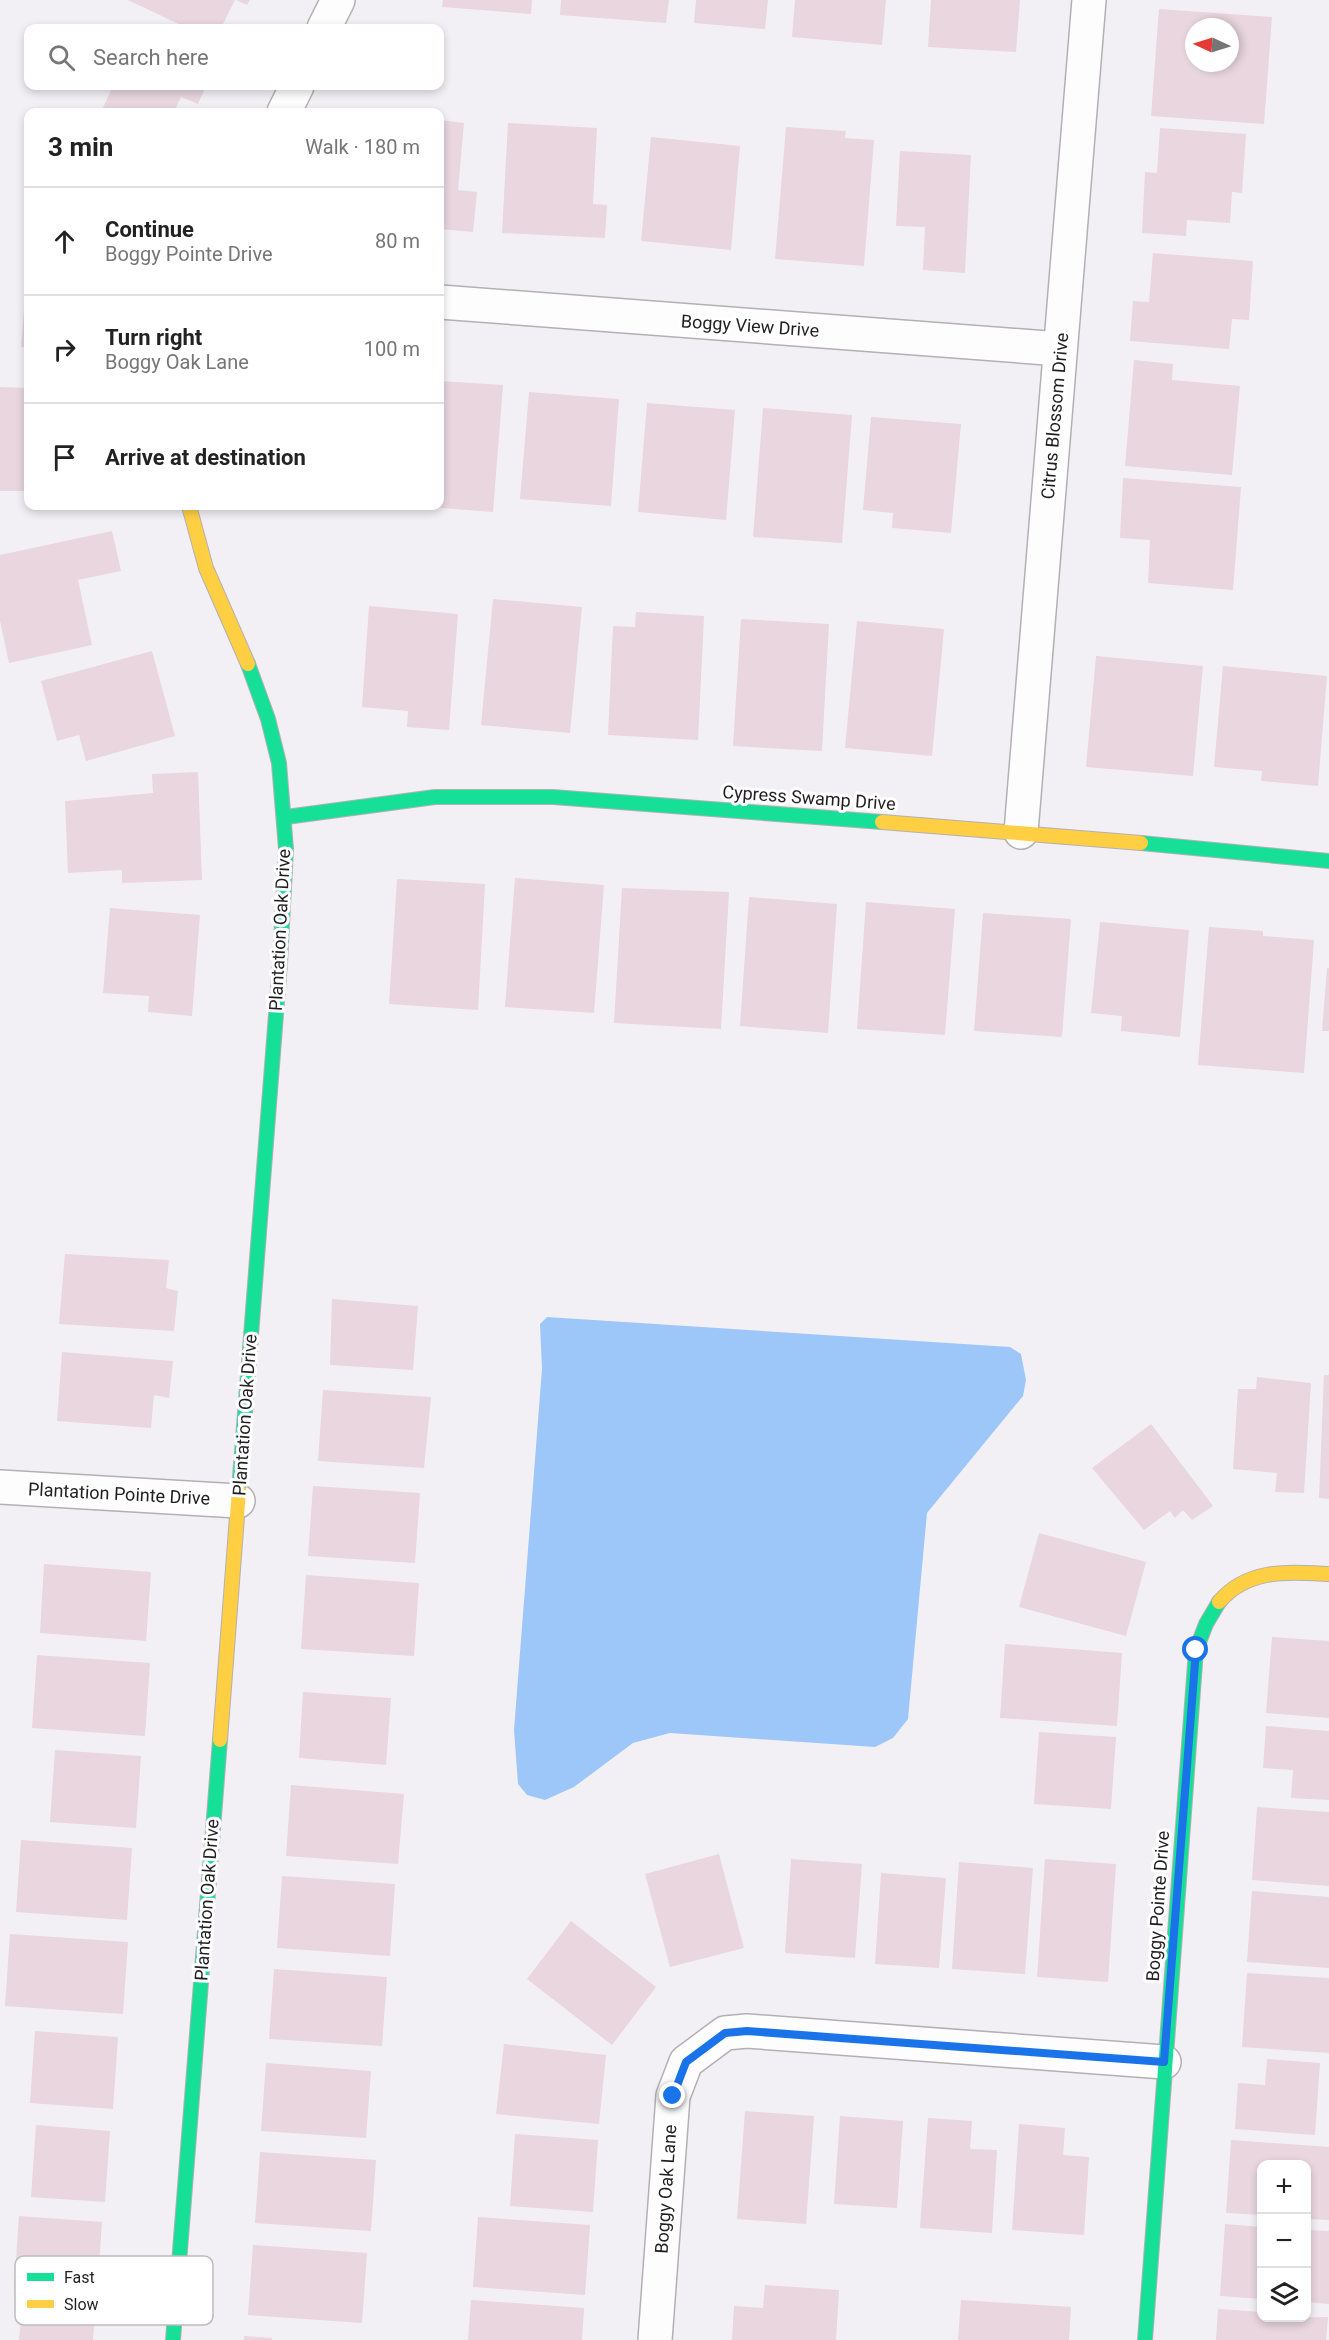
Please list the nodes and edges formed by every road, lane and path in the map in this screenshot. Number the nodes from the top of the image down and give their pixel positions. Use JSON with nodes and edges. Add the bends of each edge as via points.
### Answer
{"nodes":[{"id":1,"x":338,"y":0,"type":"edge"},
{"id":2,"x":1089,"y":0,"type":"edge"},
{"id":3,"x":326,"y":24,"type":"edge"},
{"id":4,"x":295,"y":90,"type":"edge"},
{"id":5,"x":286,"y":108,"type":"edge"},
{"id":6,"x":444,"y":302,"type":"edge"},
{"id":7,"x":1060,"y":349,"type":"junction"},
{"id":8,"x":190,"y":510,"type":"edge"},
{"id":9,"x":286,"y":817,"type":"junction"},
{"id":10,"x":1020,"y":832,"type":"junction"},
{"id":11,"x":1329,"y":861,"type":"edge"},
{"id":12,"x":0,"y":1487,"type":"edge"},
{"id":13,"x":238,"y":1501,"type":"junction"},
{"id":14,"x":1329,"y":1574,"type":"edge"},
{"id":15,"x":1164,"y":2062,"type":"junction"},
{"id":16,"x":180,"y":2256,"type":"edge"},
{"id":17,"x":174,"y":2325,"type":"edge"},
{"id":18,"x":173,"y":2340,"type":"edge"},
{"id":19,"x":655,"y":2340,"type":"edge"},
{"id":20,"x":1145,"y":2340,"type":"edge"}],
"edges":[{"from":1,"to":3,"type":"street"},
{"from":2,"to":7,"type":"street","name":"Citrus Blossom Drive"},
{"from":4,"to":5,"type":"street"},
{"from":6,"to":7,"type":"street","name":"Boggy View Drive"},
{"from":7,"to":10,"type":"street","name":"Citrus Blossom Drive"},
{"from":8,"to":9,"type":"street","name":"Plantation Oak Drive","via":[[215,592],[250,669],[273,739]]},
{"from":9,"to":10,"type":"street","name":"Cypress Swamp Drive","via":[[435,797],[553,797]]},
{"from":9,"to":13,"type":"street","name":"Plantation Oak Drive","via":[[280,963]]},
{"from":10,"to":11,"type":"street","name":"Cypress Swamp Drive"},
{"from":12,"to":13,"type":"street","name":"Plantation Pointe Drive"},
{"from":13,"to":16,"type":"street","name":"Plantation Oak Drive"},
{"from":14,"to":15,"type":"street","name":"Boggy Pointe Drive","via":[[1258,1575],[1240,1580],[1221,1596],[1207,1618],[1196,1650]]},
{"from":15,"to":19,"type":"street","name":"Boggy Oak Lane","via":[[747,2031],[725,2033],[686,2062],[673,2096]]},
{"from":15,"to":20,"type":"street","name":"Boggy Pointe Drive"},
{"from":17,"to":18,"type":"street","name":"Plantation Oak Drive"}]}
